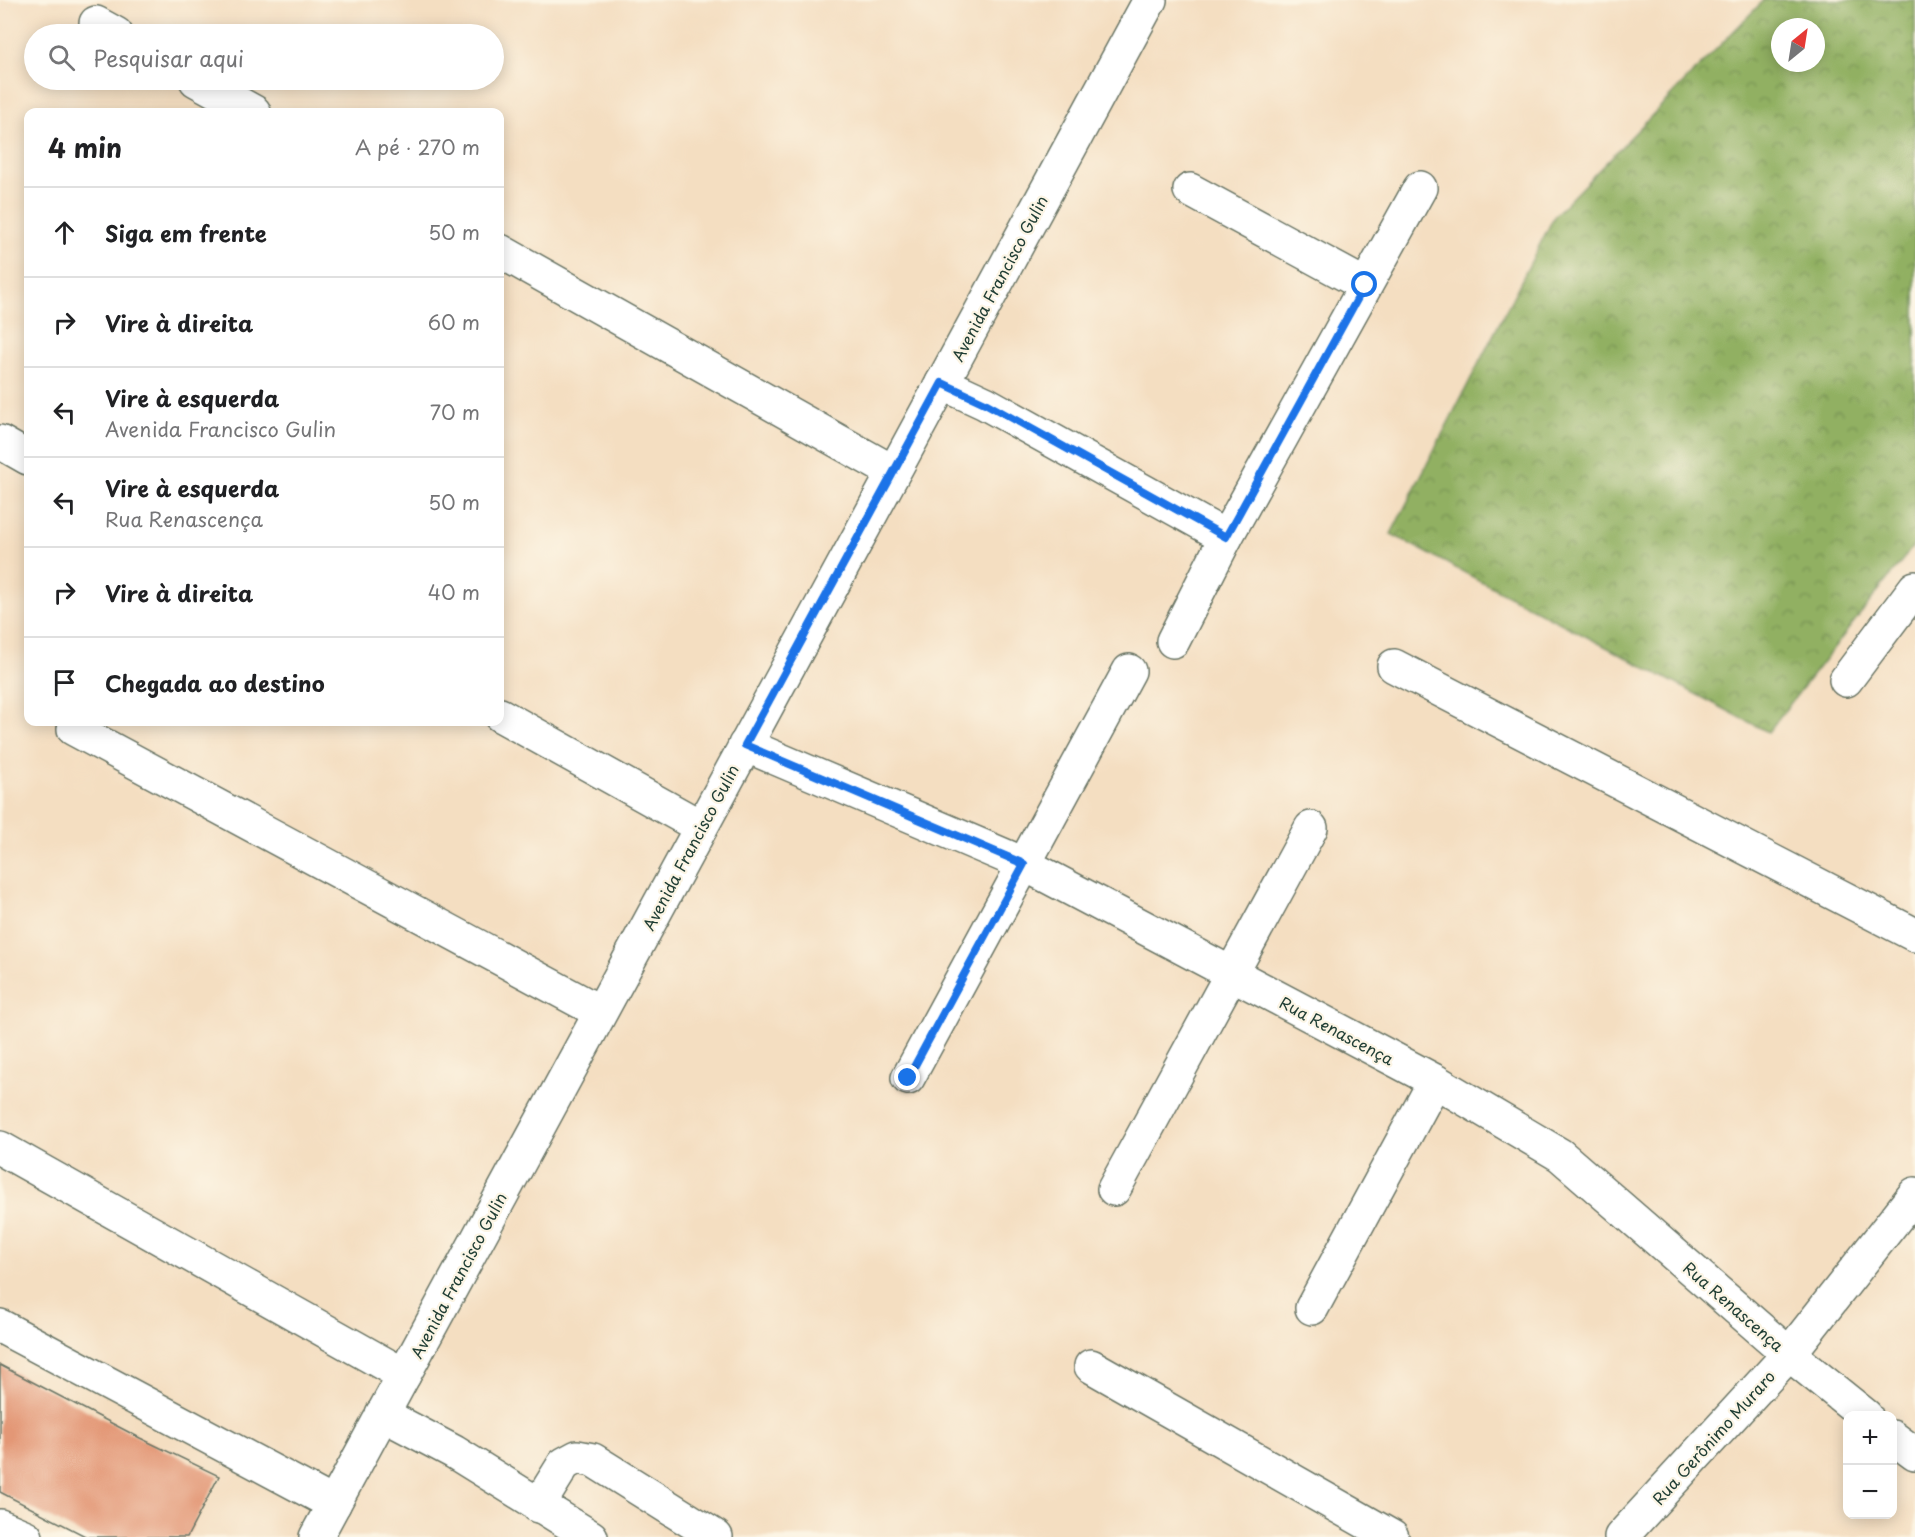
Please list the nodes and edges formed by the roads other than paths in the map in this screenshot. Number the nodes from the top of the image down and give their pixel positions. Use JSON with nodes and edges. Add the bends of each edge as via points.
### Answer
{"nodes":[{"id":1,"x":1150,"y":0,"type":"edge"},
{"id":2,"x":214,"y":90,"type":"edge"},
{"id":3,"x":247,"y":108,"type":"edge"},
{"id":4,"x":1420,"y":188,"type":"dead end"},
{"id":5,"x":1190,"y":190,"type":"dead end"},
{"id":6,"x":504,"y":253,"type":"edge"},
{"id":7,"x":1365,"y":285,"type":"junction"},
{"id":8,"x":942,"y":383,"type":"junction"},
{"id":9,"x":0,"y":442,"type":"edge"},
{"id":10,"x":24,"y":456,"type":"edge"},
{"id":11,"x":893,"y":472,"type":"junction"},
{"id":12,"x":1226,"y":537,"type":"junction"},
{"id":13,"x":1915,"y":588,"type":"edge"},
{"id":14,"x":1173,"y":641,"type":"dead end"},
{"id":15,"x":1394,"y":666,"type":"dead end"},
{"id":16,"x":1129,"y":670,"type":"dead end"},
{"id":17,"x":1846,"y":680,"type":"dead end"},
{"id":18,"x":504,"y":717,"type":"edge"},
{"id":19,"x":74,"y":729,"type":"dead end"},
{"id":20,"x":745,"y":745,"type":"junction"},
{"id":21,"x":701,"y":827,"type":"junction"},
{"id":22,"x":1311,"y":828,"type":"dead end"},
{"id":23,"x":1024,"y":864,"type":"junction"},
{"id":24,"x":1915,"y":935,"type":"edge"},
{"id":25,"x":1232,"y":974,"type":"junction"},
{"id":26,"x":600,"y":1012,"type":"junction"},
{"id":27,"x":908,"y":1078,"type":"dead end"},
{"id":28,"x":1435,"y":1081,"type":"junction"},
{"id":29,"x":0,"y":1148,"type":"edge"},
{"id":30,"x":1114,"y":1188,"type":"dead end"},
{"id":31,"x":1915,"y":1194,"type":"edge"},
{"id":32,"x":1312,"y":1308,"type":"dead end"},
{"id":33,"x":0,"y":1326,"type":"edge"},
{"id":34,"x":1789,"y":1354,"type":"junction"},
{"id":35,"x":1091,"y":1366,"type":"dead end"},
{"id":36,"x":404,"y":1375,"type":"junction"},
{"id":37,"x":1860,"y":1411,"type":"edge"},
{"id":38,"x":382,"y":1414,"type":"junction"},
{"id":39,"x":1897,"y":1440,"type":"edge"},
{"id":40,"x":1915,"y":1454,"type":"edge"},
{"id":41,"x":334,"y":1504,"type":"junction"},
{"id":42,"x":538,"y":1506,"type":"junction"},
{"id":43,"x":0,"y":1526,"type":"edge"},
{"id":44,"x":26,"y":1537,"type":"edge"},
{"id":45,"x":316,"y":1537,"type":"edge"},
{"id":46,"x":591,"y":1537,"type":"edge"},
{"id":47,"x":716,"y":1537,"type":"edge"},
{"id":48,"x":1392,"y":1537,"type":"edge"},
{"id":49,"x":1621,"y":1537,"type":"edge"}],
"edges":[{"from":1,"to":8,"type":"street","name":"Avenida Francisco Gulin"},
{"from":2,"to":3,"type":"street"},
{"from":4,"to":7,"type":"street"},
{"from":5,"to":7,"type":"street"},
{"from":6,"to":11,"type":"street"},
{"from":7,"to":12,"type":"street"},
{"from":8,"to":11,"type":"street","name":"Avenida Francisco Gulin"},
{"from":8,"to":12,"type":"street"},
{"from":9,"to":10,"type":"street"},
{"from":11,"to":20,"type":"street","name":"Avenida Francisco Gulin"},
{"from":12,"to":14,"type":"street"},
{"from":13,"to":17,"type":"street"},
{"from":15,"to":24,"type":"street"},
{"from":16,"to":23,"type":"street"},
{"from":18,"to":21,"type":"street"},
{"from":19,"to":26,"type":"street"},
{"from":20,"to":21,"type":"street","name":"Avenida Francisco Gulin"},
{"from":20,"to":23,"type":"street","name":"Rua Renascença"},
{"from":21,"to":26,"type":"street","name":"Avenida Francisco Gulin"},
{"from":22,"to":25,"type":"street"},
{"from":23,"to":25,"type":"street","name":"Rua Renascença"},
{"from":23,"to":27,"type":"street"},
{"from":25,"to":28,"type":"street","name":"Rua Renascença"},
{"from":25,"to":30,"type":"street"},
{"from":26,"to":36,"type":"street","name":"Avenida Francisco Gulin"},
{"from":28,"to":32,"type":"street"},
{"from":28,"to":34,"type":"street","name":"Rua Renascença","via":[[1560,1155]]},
{"from":29,"to":36,"type":"street"},
{"from":31,"to":34,"type":"street","name":"Rua Gerônimo Muraro"},
{"from":33,"to":41,"type":"street"},
{"from":34,"to":37,"type":"street","name":"Rua Renascença"},
{"from":34,"to":49,"type":"street","name":"Rua Gerônimo Muraro"},
{"from":35,"to":48,"type":"street"},
{"from":36,"to":38,"type":"street","name":"Avenida Francisco Gulin"},
{"from":38,"to":41,"type":"street","name":"Avenida Francisco Gulin"},
{"from":38,"to":42,"type":"street","via":[[454,1452]]},
{"from":39,"to":40,"type":"street"},
{"from":41,"to":45,"type":"street","name":"Avenida Francisco Gulin"},
{"from":42,"to":46,"type":"street"},
{"from":42,"to":47,"type":"street","via":[[564,1464],[577,1457],[593,1460]]},
{"from":43,"to":44,"type":"street"}]}
